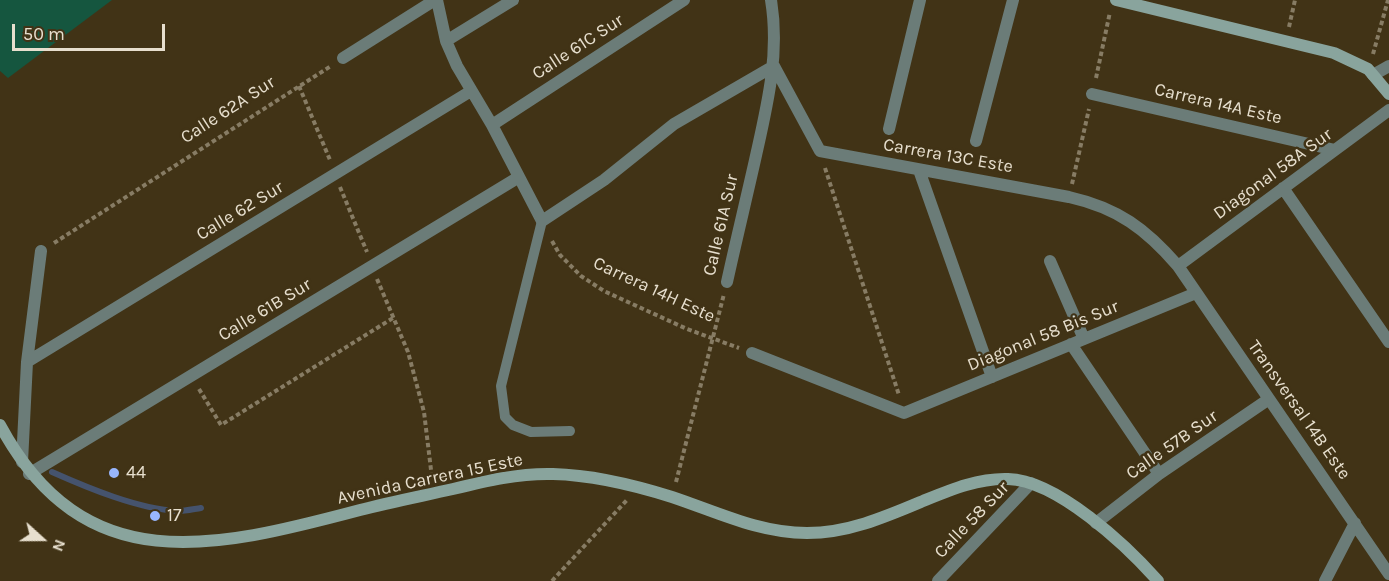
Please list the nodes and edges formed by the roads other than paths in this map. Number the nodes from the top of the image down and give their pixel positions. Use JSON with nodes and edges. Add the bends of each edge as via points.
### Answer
{"nodes":[{"id":1,"x":436,"y":0,"type":"edge"},
{"id":2,"x":513,"y":0,"type":"edge"},
{"id":3,"x":684,"y":0,"type":"edge"},
{"id":4,"x":771,"y":0,"type":"edge"},
{"id":5,"x":920,"y":0,"type":"edge"},
{"id":6,"x":1013,"y":0,"type":"edge"},
{"id":7,"x":1116,"y":0,"type":"edge"},
{"id":8,"x":446,"y":41,"type":"junction"},
{"id":9,"x":343,"y":58,"type":"road end"},
{"id":10,"x":774,"y":66,"type":"junction"},
{"id":11,"x":1389,"y":66,"type":"edge"},
{"id":12,"x":1371,"y":72,"type":"junction"},
{"id":13,"x":471,"y":91,"type":"junction"},
{"id":14,"x":1092,"y":94,"type":"dead end"},
{"id":15,"x":1389,"y":94,"type":"edge"},
{"id":16,"x":1389,"y":110,"type":"edge"},
{"id":17,"x":492,"y":125,"type":"junction"},
{"id":18,"x":890,"y":129,"type":"dead end"},
{"id":19,"x":976,"y":141,"type":"dead end"},
{"id":20,"x":1335,"y":150,"type":"junction"},
{"id":21,"x":919,"y":170,"type":"junction"},
{"id":22,"x":519,"y":177,"type":"junction"},
{"id":23,"x":1283,"y":188,"type":"junction"},
{"id":24,"x":542,"y":221,"type":"junction"},
{"id":25,"x":41,"y":251,"type":"road end"},
{"id":26,"x":1050,"y":261,"type":"dead end"},
{"id":27,"x":1178,"y":266,"type":"junction"},
{"id":28,"x":727,"y":282,"type":"road end"},
{"id":29,"x":1196,"y":293,"type":"junction"},
{"id":30,"x":1084,"y":339,"type":"junction"},
{"id":31,"x":1389,"y":342,"type":"edge"},
{"id":32,"x":1071,"y":344,"type":"junction"},
{"id":33,"x":753,"y":353,"type":"road end"},
{"id":34,"x":27,"y":362,"type":"junction"},
{"id":35,"x":992,"y":377,"type":"junction"},
{"id":36,"x":1269,"y":399,"type":"junction"},
{"id":37,"x":0,"y":425,"type":"edge"},
{"id":38,"x":570,"y":431,"type":"dead end"},
{"id":39,"x":22,"y":462,"type":"junction"},
{"id":40,"x":29,"y":474,"type":"junction"},
{"id":41,"x":1159,"y":474,"type":"junction"},
{"id":42,"x":1031,"y":483,"type":"junction"},
{"id":43,"x":1096,"y":523,"type":"junction"},
{"id":44,"x":1355,"y":523,"type":"junction"},
{"id":45,"x":1389,"y":574,"type":"edge"},
{"id":46,"x":938,"y":581,"type":"edge"},
{"id":47,"x":1158,"y":581,"type":"edge"},
{"id":48,"x":1325,"y":581,"type":"edge"}],
"edges":[{"from":1,"to":8,"type":"street"},
{"from":1,"to":9,"type":"street"},
{"from":2,"to":8,"type":"street"},
{"from":3,"to":17,"type":"street","name":"Calle 61C Sur"},
{"from":4,"to":10,"type":"street","name":"Calle 61A Sur","via":[[776,40]]},
{"from":5,"to":18,"type":"street"},
{"from":6,"to":19,"type":"street"},
{"from":7,"to":12,"type":"main road","via":[[1334,53]]},
{"from":8,"to":13,"type":"street"},
{"from":10,"to":21,"type":"street","name":"Carrera 13C Este","via":[[820,151]]},
{"from":10,"to":24,"type":"street","via":[[674,124],[604,180]]},
{"from":10,"to":28,"type":"street","name":"Calle 61A Sur"},
{"from":11,"to":12,"type":"street"},
{"from":12,"to":15,"type":"main road"},
{"from":13,"to":17,"type":"street"},
{"from":13,"to":34,"type":"street","name":"Calle 62 Sur"},
{"from":14,"to":20,"type":"street","name":"Carrera 14A Este"},
{"from":16,"to":20,"type":"street","name":"Diagonal 58A Sur"},
{"from":17,"to":22,"type":"street"},
{"from":20,"to":23,"type":"street","name":"Diagonal 58A Sur"},
{"from":21,"to":27,"type":"street","name":"Carrera 13C Este","via":[[1069,197],[1105,208],[1153,238]]},
{"from":21,"to":35,"type":"street"},
{"from":22,"to":24,"type":"street"},
{"from":22,"to":40,"type":"street","name":"Calle 61B Sur"},
{"from":23,"to":27,"type":"street","name":"Diagonal 58A Sur"},
{"from":23,"to":31,"type":"street"},
{"from":24,"to":38,"type":"lane","via":[[501,386],[505,417],[513,426],[531,432]]},
{"from":25,"to":34,"type":"street"},
{"from":26,"to":30,"type":"street"},
{"from":27,"to":29,"type":"street","name":"Transversal 14B Este"},
{"from":29,"to":30,"type":"street","name":"Diagonal 58 Bis Sur"},
{"from":29,"to":36,"type":"street","name":"Transversal 14B Este"},
{"from":30,"to":32,"type":"street","name":"Diagonal 58 Bis Sur"},
{"from":32,"to":35,"type":"street","name":"Diagonal 58 Bis Sur"},
{"from":32,"to":41,"type":"street"},
{"from":33,"to":35,"type":"street","name":"Diagonal 58 Bis Sur","via":[[904,413]]},
{"from":34,"to":39,"type":"street"},
{"from":36,"to":41,"type":"street","name":"Calle 57B Sur"},
{"from":36,"to":44,"type":"street","name":"Transversal 14B Este"},
{"from":37,"to":39,"type":"main road","name":"Avenida Carrera 15 Este"},
{"from":39,"to":40,"type":"main road","name":"Avenida Carrera 15 Este"},
{"from":40,"to":42,"type":"main road","name":"Avenida Carrera 15 Este","via":[[83,522],[124,539],[157,546],[253,538],[525,475],[584,476],[672,497],[745,523],[808,533],[865,524],[969,483],[1010,479]]},
{"from":41,"to":43,"type":"street","name":"Calle 57B Sur"},
{"from":42,"to":43,"type":"main road","name":"Avenida Carrera 15 Este"},
{"from":42,"to":46,"type":"street","name":"Calle 58 Sur"},
{"from":43,"to":47,"type":"main road","name":"Avenida Carrera 15 Este"},
{"from":44,"to":45,"type":"street","name":"Transversal 14B Este"},
{"from":44,"to":48,"type":"street"}]}
